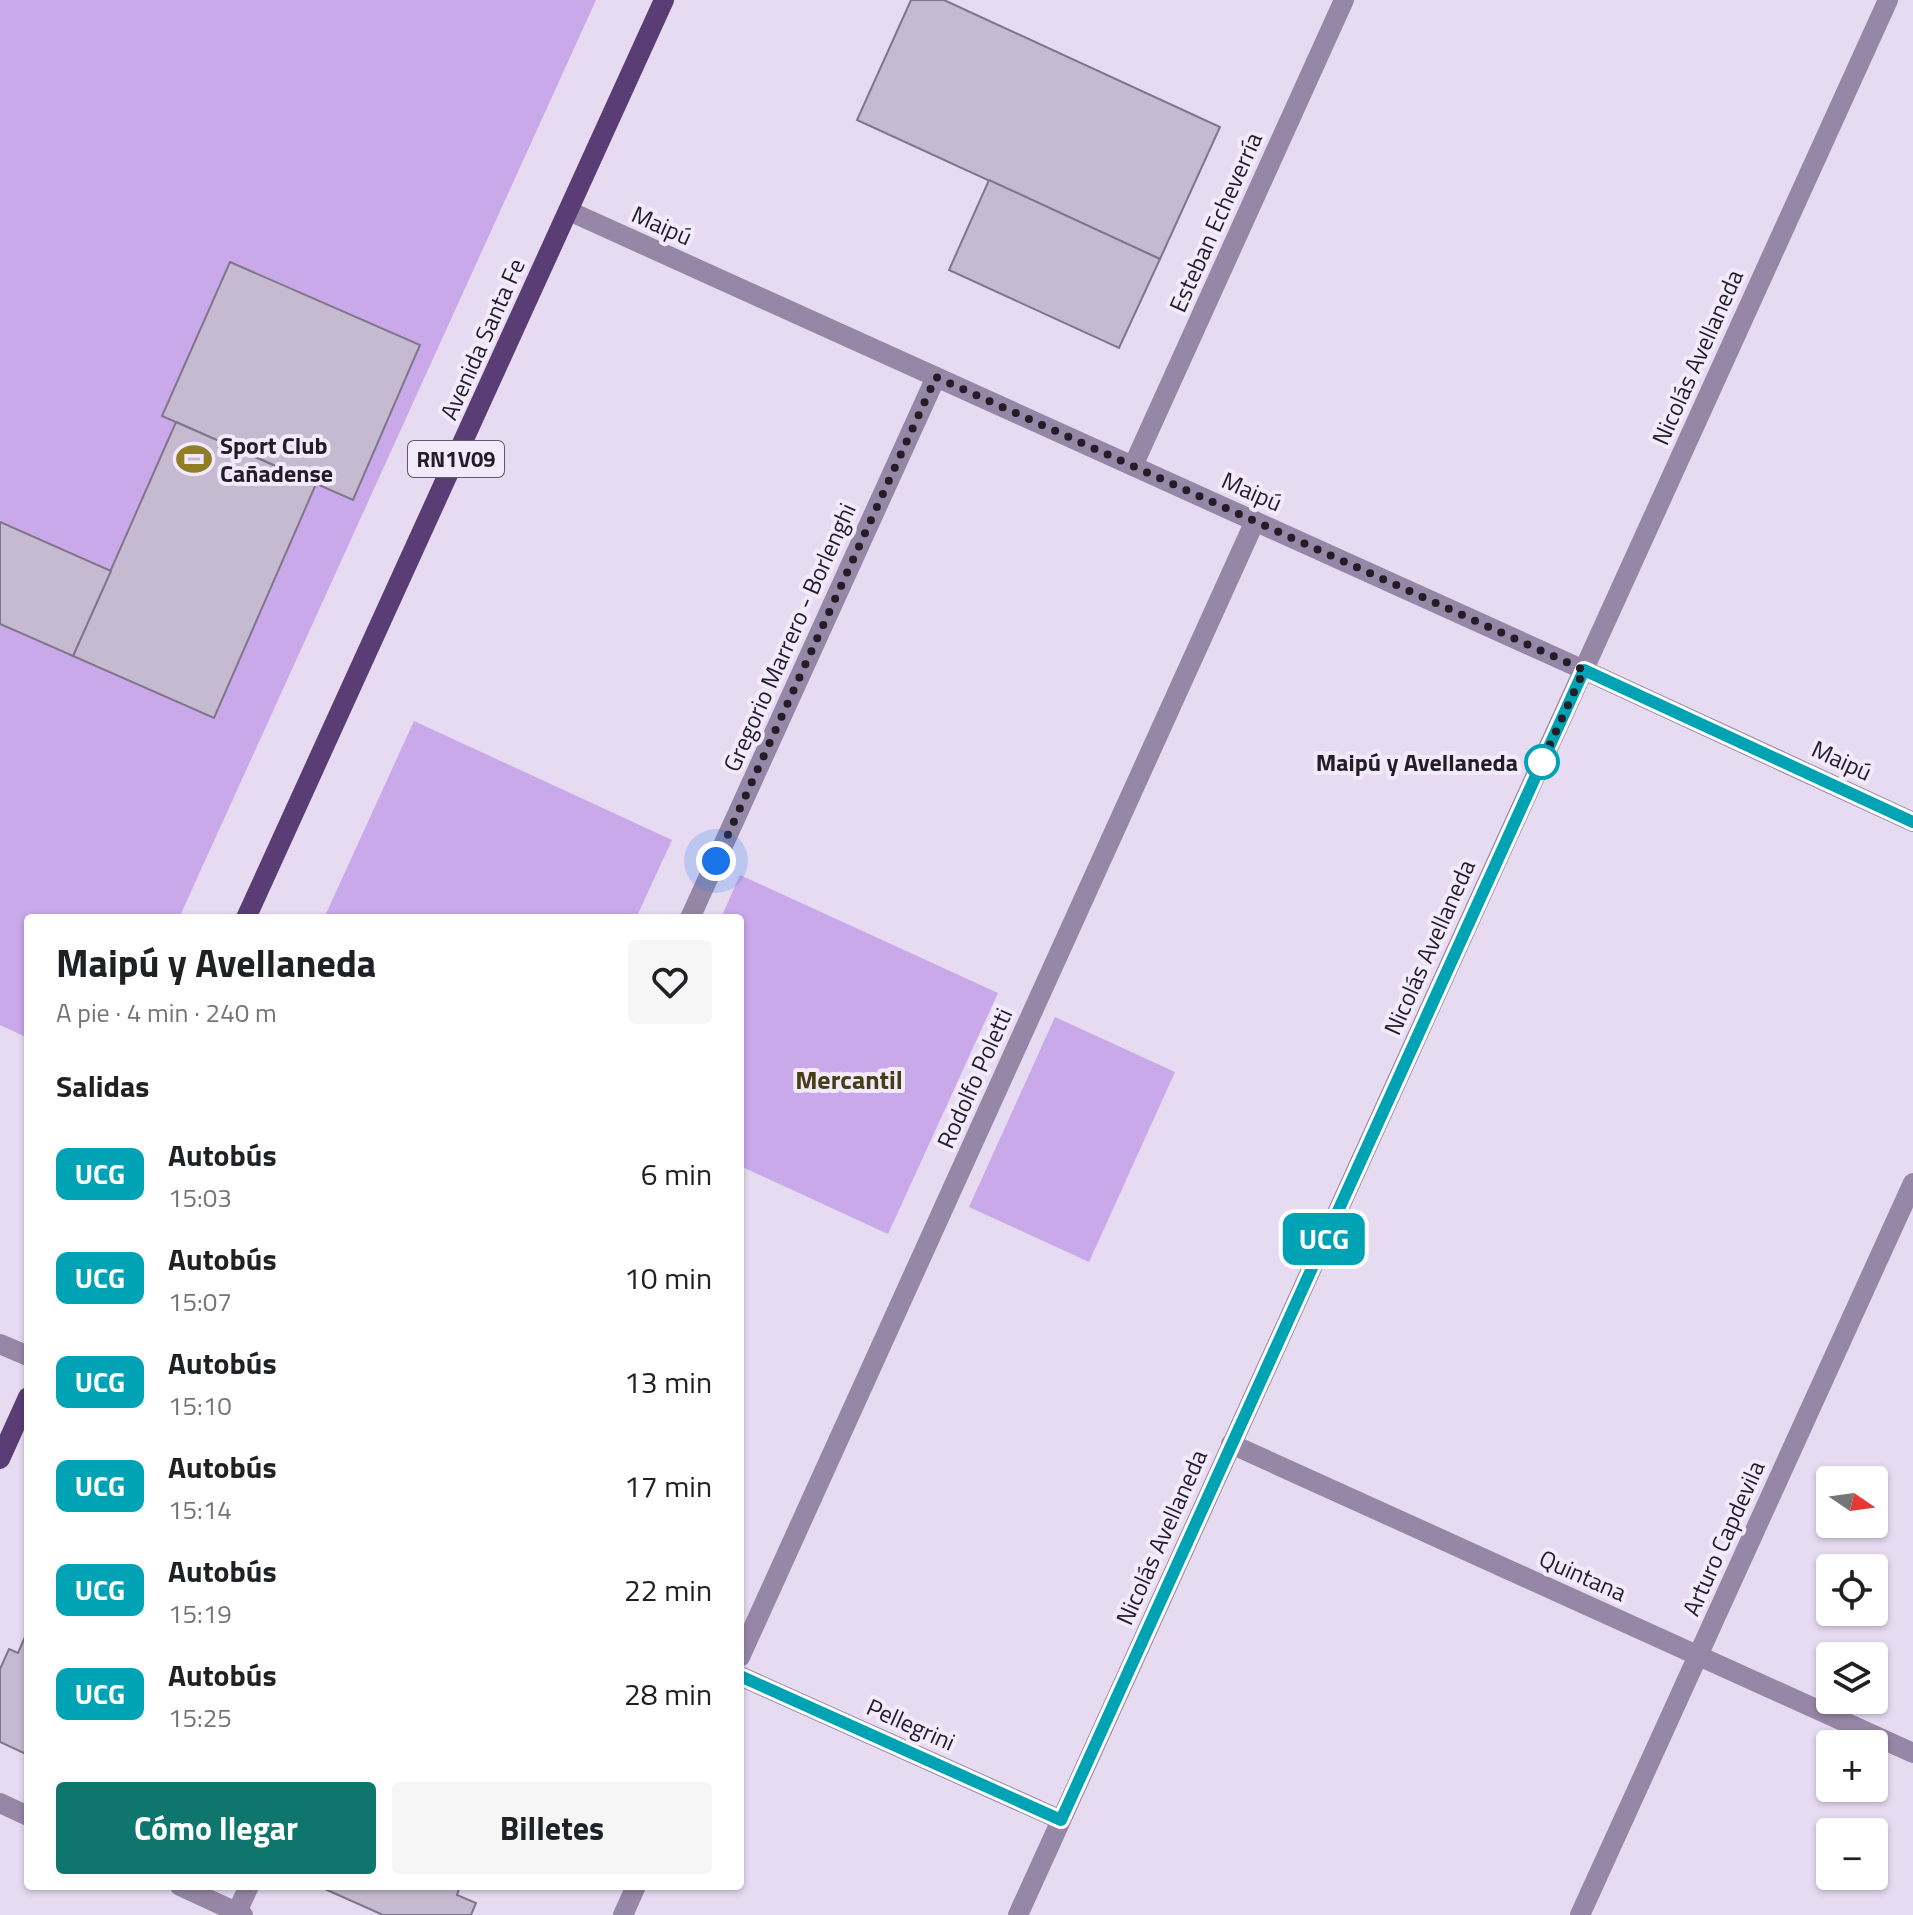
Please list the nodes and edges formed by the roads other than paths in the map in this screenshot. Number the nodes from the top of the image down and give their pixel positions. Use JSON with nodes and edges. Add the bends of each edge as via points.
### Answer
{"nodes":[{"id":1,"x":664,"y":0,"type":"edge"},
{"id":2,"x":1344,"y":0,"type":"edge"},
{"id":3,"x":1888,"y":0,"type":"edge"},
{"id":4,"x":569,"y":211,"type":"junction"},
{"id":5,"x":936,"y":377,"type":"junction"},
{"id":6,"x":1133,"y":466,"type":"junction"},
{"id":7,"x":1255,"y":521,"type":"junction"},
{"id":8,"x":1584,"y":670,"type":"junction"},
{"id":9,"x":1913,"y":822,"type":"edge"},
{"id":10,"x":248,"y":914,"type":"edge"},
{"id":11,"x":692,"y":914,"type":"edge"},
{"id":12,"x":1913,"y":1183,"type":"edge"},
{"id":13,"x":0,"y":1344,"type":"edge"},
{"id":14,"x":24,"y":1354,"type":"edge"},
{"id":15,"x":24,"y":1406,"type":"edge"},
{"id":16,"x":1231,"y":1444,"type":"junction"},
{"id":17,"x":0,"y":1459,"type":"edge"},
{"id":18,"x":744,"y":1648,"type":"edge"},
{"id":19,"x":1698,"y":1656,"type":"junction"},
{"id":20,"x":744,"y":1678,"type":"edge"},
{"id":21,"x":1913,"y":1753,"type":"edge"},
{"id":22,"x":0,"y":1803,"type":"edge"},
{"id":23,"x":24,"y":1814,"type":"edge"},
{"id":24,"x":1061,"y":1820,"type":"junction"},
{"id":25,"x":189,"y":1890,"type":"edge"},
{"id":26,"x":248,"y":1890,"type":"edge"},
{"id":27,"x":634,"y":1890,"type":"edge"},
{"id":28,"x":240,"y":1914,"type":"edge"},
{"id":29,"x":623,"y":1915,"type":"edge"},
{"id":30,"x":1018,"y":1915,"type":"edge"},
{"id":31,"x":1580,"y":1915,"type":"edge"}],
"edges":[{"from":1,"to":4,"type":"main road","name":"Avenida Santa Fe","number":"RN1V09"},
{"from":2,"to":6,"type":"street","name":"Esteban Echeverría"},
{"from":3,"to":8,"type":"street","name":"Nicolás Avellaneda"},
{"from":4,"to":5,"type":"street","name":"Maipú"},
{"from":4,"to":10,"type":"main road","name":"Avenida Santa Fe","number":"RN1V09"},
{"from":5,"to":6,"type":"street","name":"Maipú"},
{"from":5,"to":11,"type":"street","name":"Gregorio Marrero - Borlenghi"},
{"from":6,"to":7,"type":"street","name":"Maipú"},
{"from":7,"to":8,"type":"street","name":"Maipú"},
{"from":7,"to":18,"type":"street","name":"Rodolfo Poletti"},
{"from":8,"to":9,"type":"street","name":"Maipú"},
{"from":8,"to":16,"type":"street","name":"Nicolás Avellaneda"},
{"from":12,"to":19,"type":"street","name":"Arturo Capdevila"},
{"from":13,"to":14,"type":"street"},
{"from":15,"to":17,"type":"main road"},
{"from":16,"to":19,"type":"street","name":"Quintana"},
{"from":16,"to":24,"type":"street","name":"Nicolás Avellaneda"},
{"from":19,"to":21,"type":"street","name":"Quintana"},
{"from":19,"to":31,"type":"street","name":"Arturo Capdevila"},
{"from":20,"to":24,"type":"street","name":"Pellegrini"},
{"from":22,"to":23,"type":"street"},
{"from":24,"to":30,"type":"street","name":"Nicolás Avellaneda"},
{"from":25,"to":28,"type":"street"},
{"from":26,"to":28,"type":"street"},
{"from":27,"to":29,"type":"street"}]}
